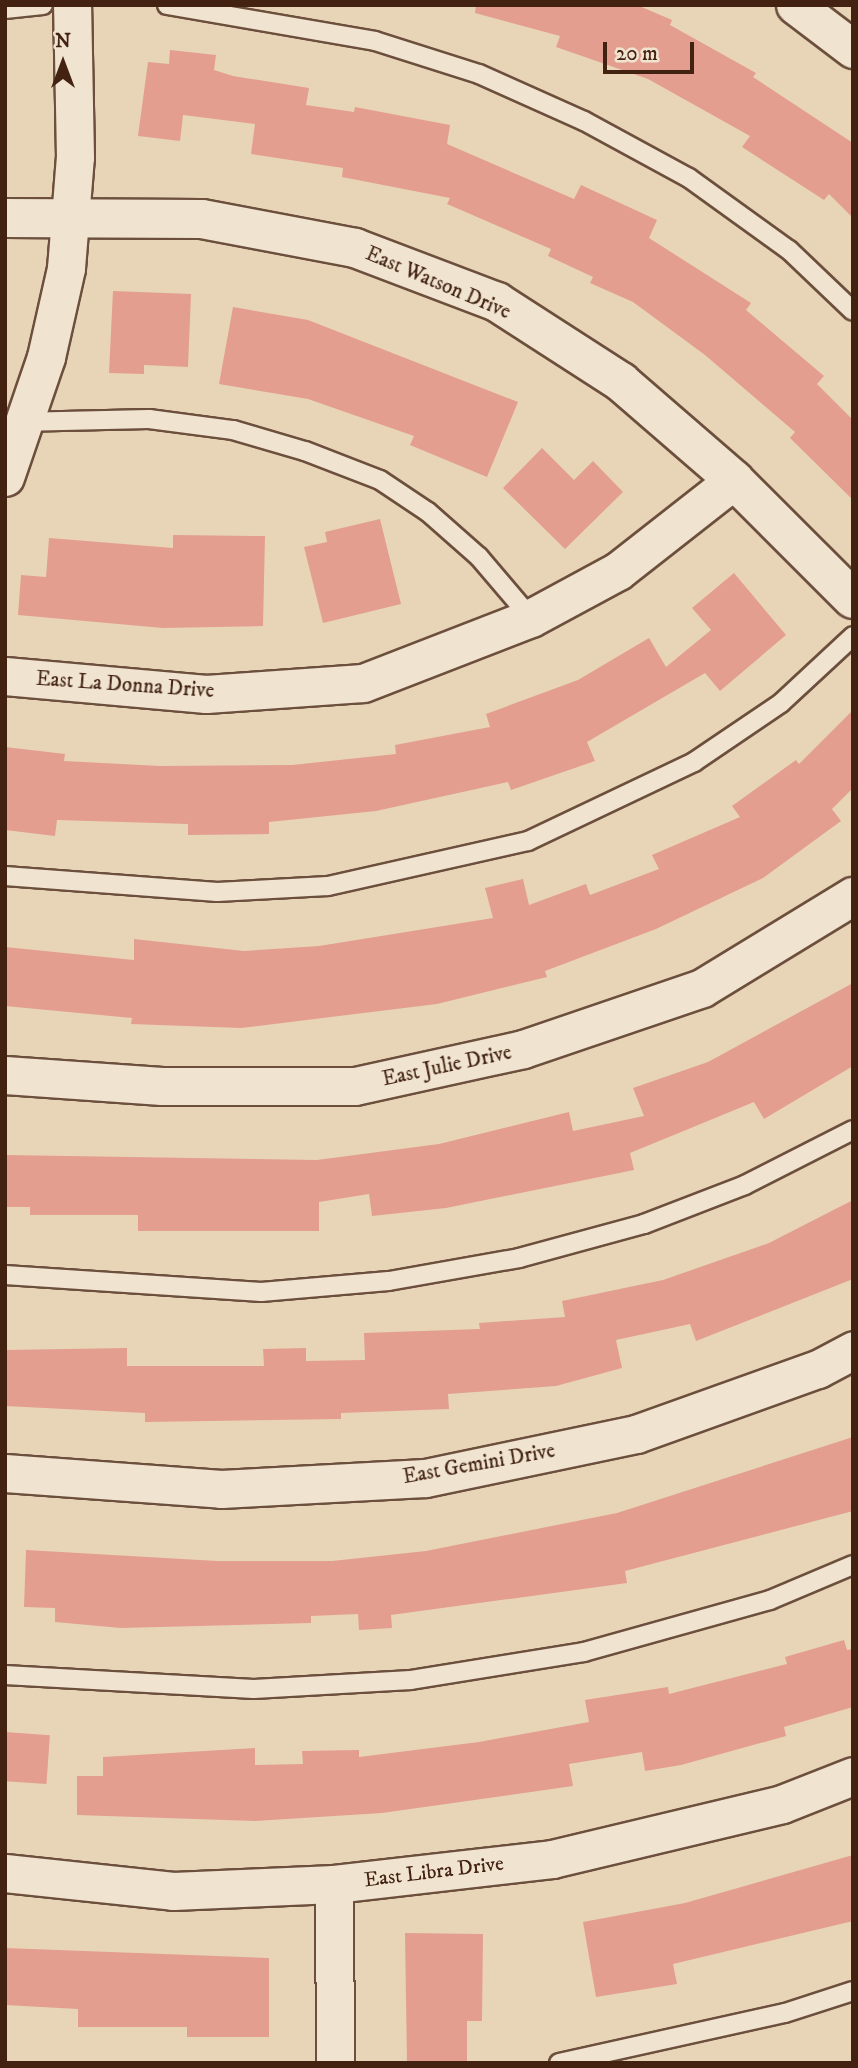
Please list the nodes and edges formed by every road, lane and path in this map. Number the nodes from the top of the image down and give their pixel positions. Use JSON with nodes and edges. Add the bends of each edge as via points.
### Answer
{"nodes":[{"id":1,"x":43,"y":5,"type":"edge"},
{"id":2,"x":72,"y":5,"type":"edge"},
{"id":3,"x":167,"y":5,"type":"edge"},
{"id":4,"x":795,"y":5,"type":"edge"},
{"id":5,"x":5,"y":9,"type":"edge"},
{"id":6,"x":853,"y":49,"type":"edge"},
{"id":7,"x":71,"y":215,"type":"junction"},
{"id":8,"x":5,"y":218,"type":"edge"},
{"id":9,"x":853,"y":311,"type":"edge"},
{"id":10,"x":14,"y":422,"type":"edge"},
{"id":11,"x":5,"y":477,"type":"edge"},
{"id":12,"x":734,"y":480,"type":"junction"},
{"id":13,"x":853,"y":599,"type":"edge"},
{"id":14,"x":531,"y":618,"type":"junction"},
{"id":15,"x":853,"y":636,"type":"edge"},
{"id":16,"x":5,"y":676,"type":"edge"},
{"id":17,"x":5,"y":876,"type":"edge"},
{"id":18,"x":853,"y":895,"type":"edge"},
{"id":19,"x":5,"y":1075,"type":"edge"},
{"id":20,"x":853,"y":1130,"type":"edge"},
{"id":21,"x":5,"y":1275,"type":"edge"},
{"id":22,"x":853,"y":1350,"type":"edge"},
{"id":23,"x":5,"y":1473,"type":"edge"},
{"id":24,"x":853,"y":1565,"type":"edge"},
{"id":25,"x":5,"y":1675,"type":"edge"},
{"id":26,"x":853,"y":1776,"type":"edge"},
{"id":27,"x":5,"y":1873,"type":"edge"},
{"id":28,"x":334,"y":1884,"type":"junction"},
{"id":29,"x":853,"y":1991,"type":"edge"},
{"id":30,"x":335,"y":2063,"type":"edge"},
{"id":31,"x":559,"y":2063,"type":"edge"}],
"edges":[{"from":1,"to":5,"type":"lane"},
{"from":2,"to":7,"type":"street"},
{"from":3,"to":9,"type":"lane","via":[[375,41],[479,74],[572,116],[689,178],[789,250]]},
{"from":4,"to":6,"type":"street"},
{"from":7,"to":8,"type":"street","name":"East Watson Drive"},
{"from":7,"to":10,"type":"street","via":[[66,268]]},
{"from":7,"to":12,"type":"street","name":"East Watson Drive","via":[[202,219],[355,248],[498,302],[621,382]]},
{"from":10,"to":11,"type":"street"},
{"from":10,"to":14,"type":"lane","via":[[149,419],[233,430],[330,461],[380,480],[428,512],[479,557]]},
{"from":12,"to":13,"type":"street","name":"East Watson Drive"},
{"from":12,"to":14,"type":"street","name":"East La Donna Drive","via":[[618,571]]},
{"from":14,"to":16,"type":"street","name":"East La Donna Drive","via":[[363,683],[206,694]]},
{"from":15,"to":17,"type":"lane","via":[[781,703],[694,762],[528,841],[328,887],[217,891]]},
{"from":18,"to":19,"type":"street","name":"East Julie Drive","via":[[702,988],[523,1049],[355,1086],[162,1086]]},
{"from":20,"to":21,"type":"lane","via":[[746,1185],[643,1224],[519,1258],[389,1281],[261,1292]]},
{"from":22,"to":23,"type":"street","name":"East Gemini Drive","via":[[818,1369],[636,1434],[425,1478],[220,1489]]},
{"from":24,"to":25,"type":"lane","via":[[770,1600],[584,1652],[411,1680],[254,1689]]},
{"from":26,"to":28,"type":"street","name":"East Libra Drive","via":[[782,1804],[552,1859]]},
{"from":27,"to":28,"type":"street","name":"East Libra Drive","via":[[173,1891]]},
{"from":28,"to":30,"type":"street"},
{"from":29,"to":31,"type":"lane","via":[[785,2013]]}]}
